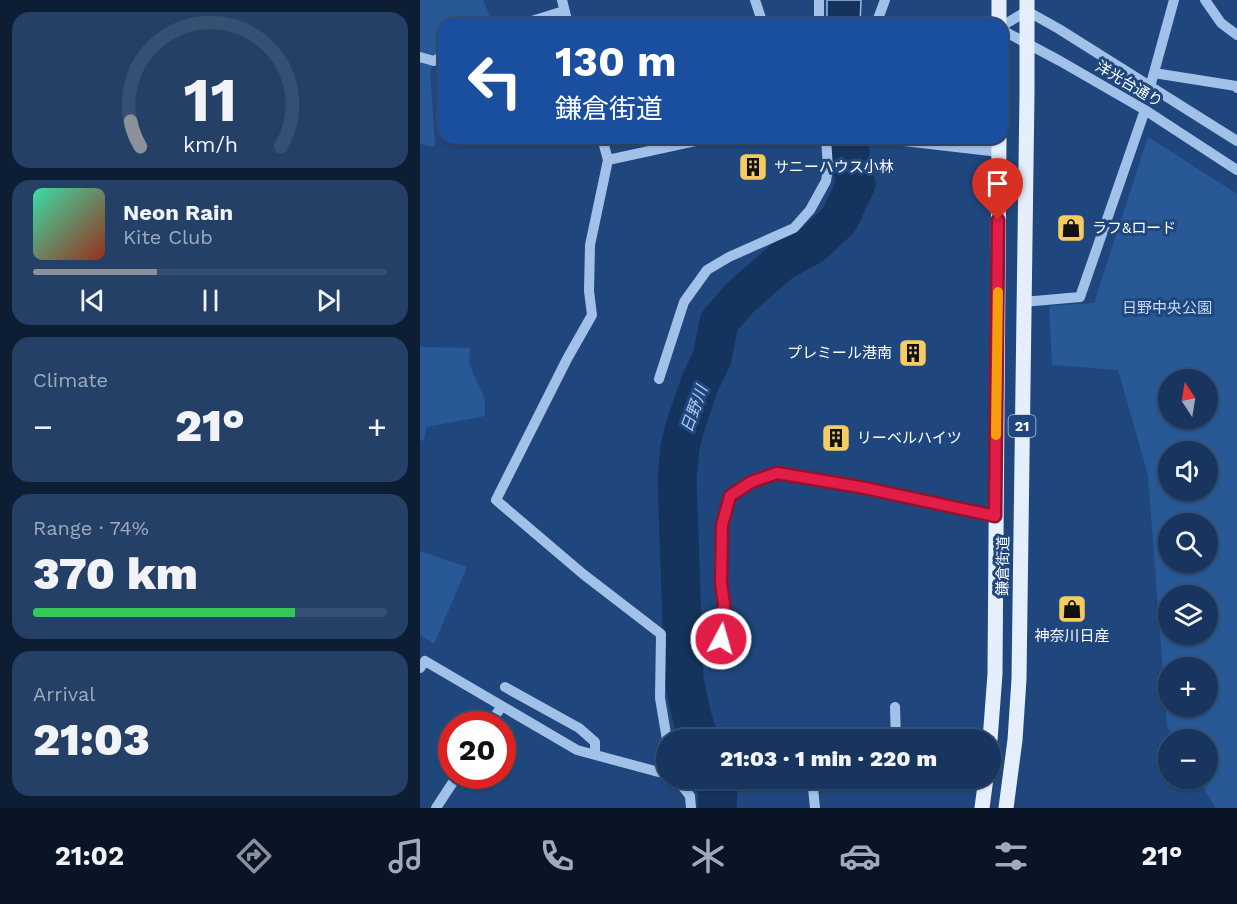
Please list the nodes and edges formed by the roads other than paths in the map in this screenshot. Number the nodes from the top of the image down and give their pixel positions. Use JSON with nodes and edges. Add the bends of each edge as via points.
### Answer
{"nodes":[{"id":1,"x":755,"y":0,"type":"edge"},
{"id":2,"x":819,"y":0,"type":"edge"},
{"id":3,"x":885,"y":0,"type":"edge"},
{"id":4,"x":999,"y":0,"type":"edge"},
{"id":5,"x":1174,"y":0,"type":"edge"},
{"id":6,"x":1205,"y":0,"type":"edge"},
{"id":7,"x":563,"y":5,"type":"edge"},
{"id":8,"x":1027,"y":6,"type":"edge"},
{"id":9,"x":535,"y":18,"type":"edge"},
{"id":10,"x":761,"y":18,"type":"edge"},
{"id":11,"x":819,"y":18,"type":"edge"},
{"id":12,"x":878,"y":18,"type":"edge"},
{"id":13,"x":1000,"y":18,"type":"edge"},
{"id":14,"x":1008,"y":21,"type":"edge"},
{"id":15,"x":1008,"y":32,"type":"edge"},
{"id":16,"x":1237,"y":35,"type":"edge"},
{"id":17,"x":1027,"y":44,"type":"junction"},
{"id":18,"x":420,"y":57,"type":"edge"},
{"id":19,"x":438,"y":59,"type":"edge"},
{"id":20,"x":1154,"y":74,"type":"junction"},
{"id":21,"x":1150,"y":87,"type":"junction"},
{"id":22,"x":1237,"y":88,"type":"edge"},
{"id":23,"x":1145,"y":110,"type":"junction"},
{"id":24,"x":1237,"y":141,"type":"edge"},
{"id":25,"x":604,"y":144,"type":"edge"},
{"id":26,"x":681,"y":144,"type":"edge"},
{"id":27,"x":826,"y":144,"type":"edge"},
{"id":28,"x":982,"y":144,"type":"edge"},
{"id":29,"x":999,"y":145,"type":"edge"},
{"id":30,"x":608,"y":160,"type":"junction"},
{"id":31,"x":1237,"y":170,"type":"edge"},
{"id":32,"x":1023,"y":302,"type":"junction"},
{"id":33,"x":659,"y":379,"type":"dead end"},
{"id":34,"x":995,"y":516,"type":"junction"},
{"id":35,"x":721,"y":639,"type":"dead end"},
{"id":36,"x":420,"y":668,"type":"edge"},
{"id":37,"x":505,"y":687,"type":"dead end"},
{"id":38,"x":501,"y":707,"type":"junction"},
{"id":39,"x":895,"y":707,"type":"dead end"},
{"id":40,"x":498,"y":711,"type":"edge"},
{"id":41,"x":665,"y":729,"type":"edge"},
{"id":42,"x":896,"y":729,"type":"edge"},
{"id":43,"x":991,"y":729,"type":"edge"},
{"id":44,"x":595,"y":754,"type":"junction"},
{"id":45,"x":656,"y":771,"type":"edge"},
{"id":46,"x":448,"y":789,"type":"edge"},
{"id":47,"x":685,"y":789,"type":"edge"},
{"id":48,"x":813,"y":789,"type":"edge"},
{"id":49,"x":985,"y":789,"type":"edge"},
{"id":50,"x":436,"y":808,"type":"edge"},
{"id":51,"x":691,"y":808,"type":"edge"},
{"id":52,"x":815,"y":808,"type":"edge"},
{"id":53,"x":982,"y":808,"type":"edge"},
{"id":54,"x":1006,"y":808,"type":"edge"}],
"edges":[{"from":1,"to":10,"type":"street"},
{"from":2,"to":11,"type":"street"},
{"from":3,"to":12,"type":"street"},
{"from":4,"to":13,"type":"main road"},
{"from":5,"to":20,"type":"street"},
{"from":6,"to":16,"type":"street","via":[[1221,23]]},
{"from":7,"to":9,"type":"street"},
{"from":8,"to":14,"type":"street"},
{"from":8,"to":17,"type":"main road","name":"鎌倉街道","number":"21"},
{"from":8,"to":21,"type":"street"},
{"from":15,"to":17,"type":"street","name":"洋光台通り"},
{"from":17,"to":23,"type":"street","name":"洋光台通り"},
{"from":17,"to":32,"type":"main road","name":"鎌倉街道","number":"21"},
{"from":18,"to":19,"type":"street"},
{"from":20,"to":21,"type":"street"},
{"from":20,"to":22,"type":"street"},
{"from":21,"to":24,"type":"street"},
{"from":23,"to":31,"type":"street","name":"洋光台通り"},
{"from":23,"to":32,"type":"street","via":[[1080,297]]},
{"from":25,"to":30,"type":"street"},
{"from":26,"to":30,"type":"street"},
{"from":27,"to":33,"type":"street","via":[[826,181],[810,210],[794,228],[708,270],[684,302]]},
{"from":28,"to":29,"type":"street"},
{"from":29,"to":34,"type":"main road","name":"鎌倉街道","number":"21"},
{"from":30,"to":41,"type":"street","via":[[590,245],[592,315],[496,500],[661,634],[660,698]]},
{"from":32,"to":54,"type":"main road","name":"鎌倉街道","number":"21","via":[[1019,680]]},
{"from":34,"to":35,"type":"street","via":[[777,473],[751,482],[730,496],[722,525]]},
{"from":34,"to":43,"type":"main road","name":"鎌倉街道","number":"21","via":[[995,674]]},
{"from":36,"to":38,"type":"street","via":[[425,661]]},
{"from":37,"to":44,"type":"street","via":[[579,728],[595,742]]},
{"from":38,"to":40,"type":"street"},
{"from":38,"to":44,"type":"street","via":[[577,750]]},
{"from":39,"to":42,"type":"street"},
{"from":44,"to":45,"type":"street"},
{"from":46,"to":50,"type":"street"},
{"from":47,"to":51,"type":"street"},
{"from":48,"to":52,"type":"street"},
{"from":49,"to":53,"type":"main road"}]}
